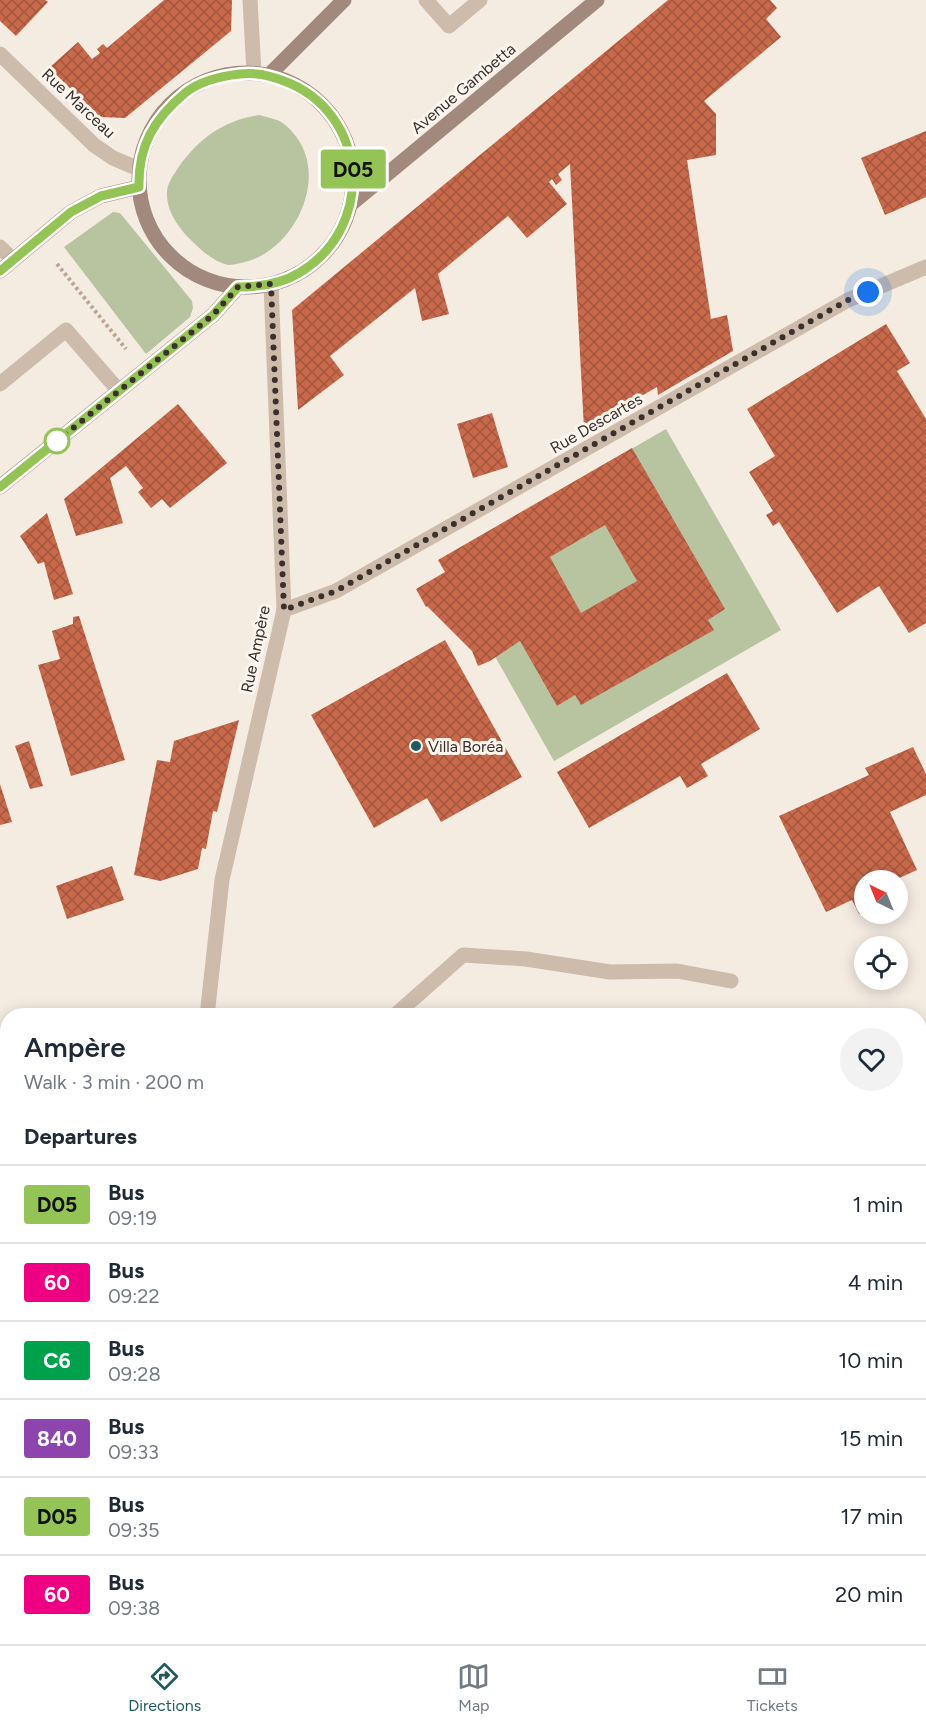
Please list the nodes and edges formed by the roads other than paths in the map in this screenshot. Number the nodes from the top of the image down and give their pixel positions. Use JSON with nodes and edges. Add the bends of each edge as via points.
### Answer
{"nodes":[{"id":1,"x":250,"y":0,"type":"edge"},
{"id":2,"x":344,"y":0,"type":"edge"},
{"id":3,"x":426,"y":0,"type":"edge"},
{"id":4,"x":480,"y":0,"type":"edge"},
{"id":5,"x":597,"y":0,"type":"edge"},
{"id":6,"x":0,"y":54,"type":"edge"},
{"id":7,"x":261,"y":74,"type":"junction"},
{"id":8,"x":139,"y":170,"type":"junction"},
{"id":9,"x":139,"y":187,"type":"junction"},
{"id":10,"x":351,"y":204,"type":"junction"},
{"id":11,"x":0,"y":247,"type":"edge"},
{"id":12,"x":13,"y":260,"type":"junction"},
{"id":13,"x":926,"y":267,"type":"edge"},
{"id":14,"x":0,"y":271,"type":"edge"},
{"id":15,"x":271,"y":284,"type":"junction"},
{"id":16,"x":238,"y":287,"type":"junction"},
{"id":17,"x":0,"y":384,"type":"edge"},
{"id":18,"x":119,"y":391,"type":"junction"},
{"id":19,"x":0,"y":487,"type":"edge"},
{"id":20,"x":284,"y":610,"type":"junction"},
{"id":21,"x":731,"y":981,"type":"dead end"},
{"id":22,"x":208,"y":1008,"type":"edge"},
{"id":23,"x":403,"y":1008,"type":"edge"}],
"edges":[{"from":1,"to":7,"type":"street"},
{"from":2,"to":7,"type":"main road"},
{"from":3,"to":4,"type":"street","via":[[448,27]]},
{"from":5,"to":10,"type":"main road","name":"Avenue Gambetta"},
{"from":6,"to":8,"type":"street","name":"Rue Marceau","via":[[94,144]]},
{"from":7,"to":8,"type":"main road","name":"Avenue Gambetta","via":[[221,76],[190,89],[165,110],[148,137]]},
{"from":7,"to":10,"type":"main road","name":"Avenue Gambetta","via":[[301,87],[327,108],[345,137],[353,170]]},
{"from":8,"to":9,"type":"main road","name":"Avenue Gambetta"},
{"from":9,"to":12,"type":"main road","via":[[101,196],[71,212]]},
{"from":9,"to":16,"type":"main road","name":"Avenue Gambetta","via":[[148,224],[170,256],[201,278]]},
{"from":10,"to":15,"type":"main road","name":"Avenue Gambetta","via":[[340,232],[322,255],[299,273]]},
{"from":11,"to":12,"type":"street"},
{"from":12,"to":14,"type":"main road"},
{"from":13,"to":20,"type":"street","name":"Rue Descartes","via":[[848,300],[336,591]]},
{"from":15,"to":16,"type":"main road","name":"Avenue Gambetta"},
{"from":15,"to":20,"type":"street","name":"Rue Ampère"},
{"from":16,"to":18,"type":"main road","via":[[213,315]]},
{"from":17,"to":18,"type":"street","via":[[66,330]]},
{"from":18,"to":19,"type":"main road"},
{"from":20,"to":22,"type":"street","name":"Rue Ampère","via":[[222,880]]},
{"from":21,"to":23,"type":"street","via":[[677,971],[610,972],[526,959],[463,955]]}]}
